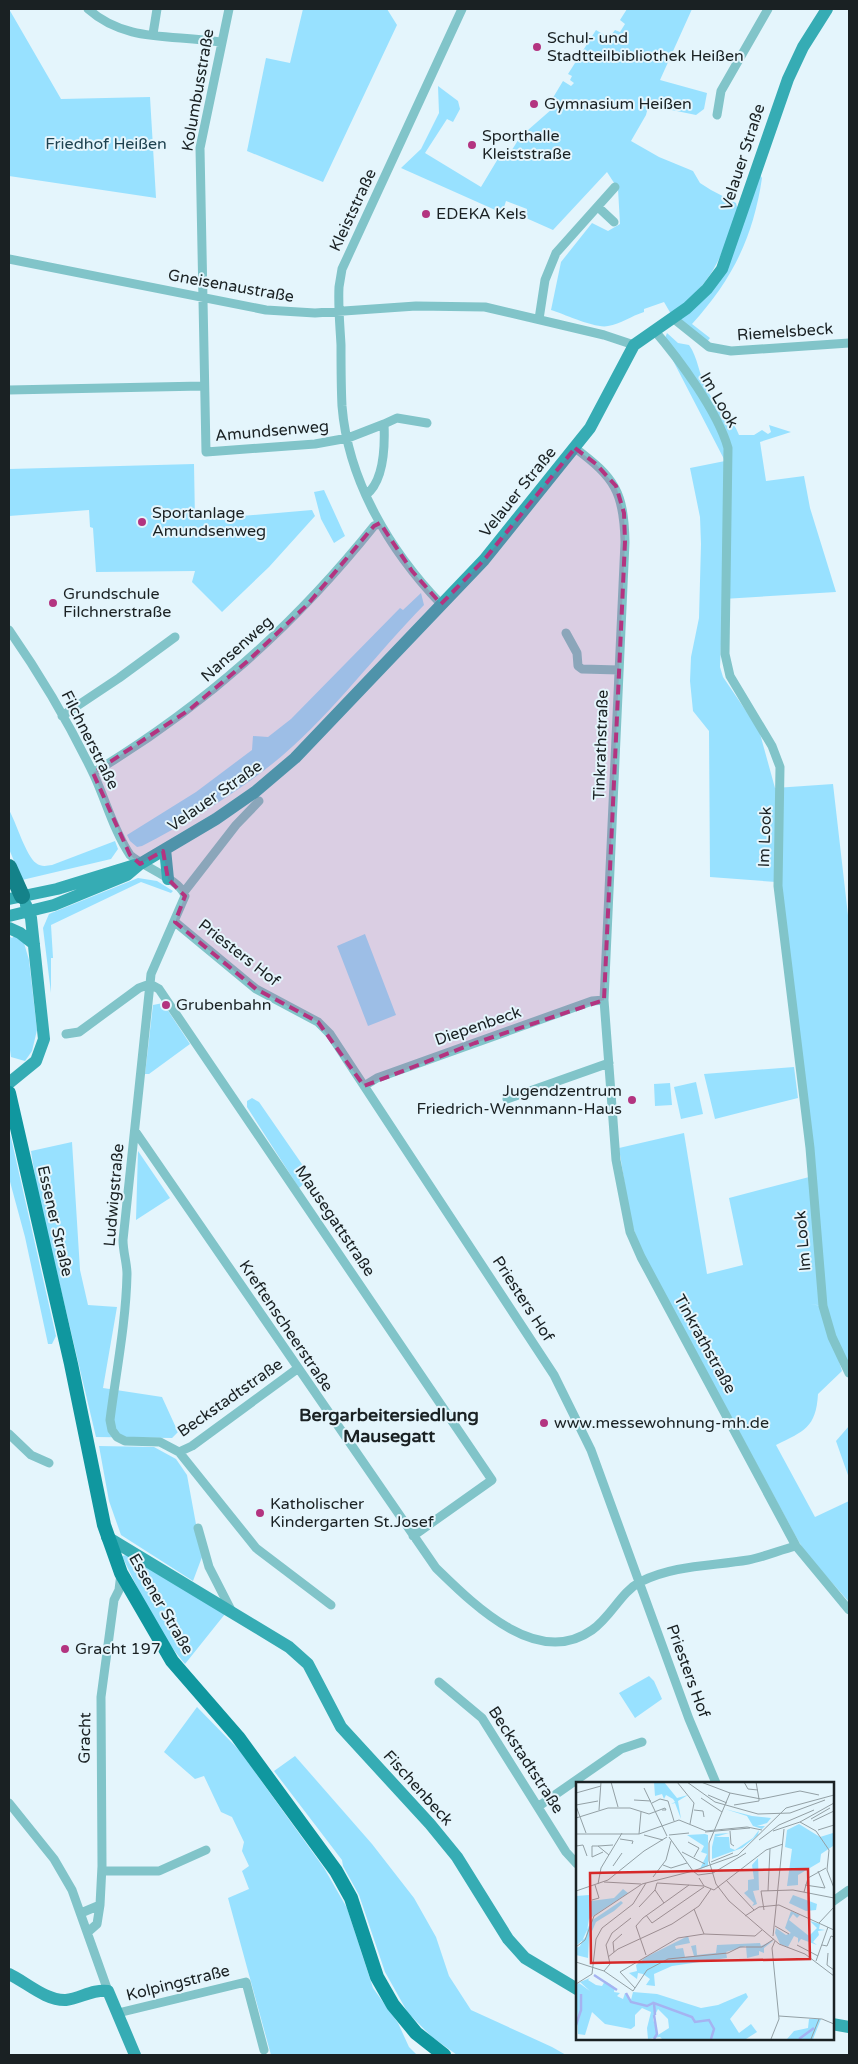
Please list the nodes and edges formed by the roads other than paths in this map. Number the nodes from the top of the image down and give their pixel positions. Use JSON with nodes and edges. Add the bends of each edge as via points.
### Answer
{"nodes":[{"id":1,"x":88,"y":9,"type":"edge"},
{"id":2,"x":157,"y":9,"type":"edge"},
{"id":3,"x":228,"y":9,"type":"edge"},
{"id":4,"x":462,"y":9,"type":"edge"},
{"id":5,"x":768,"y":9,"type":"edge"},
{"id":6,"x":827,"y":9,"type":"edge"},
{"id":7,"x":153,"y":34,"type":"junction"},
{"id":8,"x":220,"y":42,"type":"junction"},
{"id":9,"x":716,"y":115,"type":"dead end"},
{"id":10,"x":615,"y":187,"type":"dead end"},
{"id":11,"x":598,"y":207,"type":"junction"},
{"id":12,"x":614,"y":222,"type":"dead end"},
{"id":13,"x":9,"y":259,"type":"edge"},
{"id":14,"x":202,"y":298,"type":"junction"},
{"id":15,"x":339,"y":312,"type":"junction"},
{"id":16,"x":539,"y":319,"type":"junction"},
{"id":17,"x":674,"y":319,"type":"junction"},
{"id":18,"x":654,"y":330,"type":"junction"},
{"id":19,"x":849,"y":343,"type":"edge"},
{"id":20,"x":634,"y":345,"type":"junction"},
{"id":21,"x":203,"y":386,"type":"junction"},
{"id":22,"x":9,"y":390,"type":"edge"},
{"id":23,"x":427,"y":423,"type":"dead end"},
{"id":24,"x":384,"y":424,"type":"junction"},
{"id":25,"x":348,"y":438,"type":"junction"},
{"id":26,"x":575,"y":448,"type":"junction"},
{"id":27,"x":366,"y":495,"type":"junction"},
{"id":28,"x":380,"y":523,"type":"junction"},
{"id":29,"x":441,"y":604,"type":"junction"},
{"id":30,"x":9,"y":630,"type":"edge"},
{"id":31,"x":566,"y":633,"type":"dead end"},
{"id":32,"x":175,"y":636,"type":"dead end"},
{"id":33,"x":619,"y":670,"type":"junction"},
{"id":34,"x":62,"y":716,"type":"junction"},
{"id":35,"x":93,"y":774,"type":"junction"},
{"id":36,"x":259,"y":801,"type":"dead end"},
{"id":37,"x":165,"y":849,"type":"junction"},
{"id":38,"x":140,"y":864,"type":"junction"},
{"id":39,"x":9,"y":867,"type":"edge"},
{"id":40,"x":168,"y":879,"type":"junction"},
{"id":41,"x":184,"y":892,"type":"junction"},
{"id":42,"x":16,"y":897,"type":"edge"},
{"id":43,"x":29,"y":912,"type":"junction"},
{"id":44,"x":9,"y":916,"type":"edge"},
{"id":45,"x":175,"y":922,"type":"junction"},
{"id":46,"x":9,"y":928,"type":"edge"},
{"id":47,"x":34,"y":944,"type":"junction"},
{"id":48,"x":150,"y":984,"type":"junction"},
{"id":49,"x":604,"y":1000,"type":"junction"},
{"id":50,"x":66,"y":1034,"type":"dead end"},
{"id":51,"x":609,"y":1063,"type":"junction"},
{"id":52,"x":9,"y":1083,"type":"edge"},
{"id":53,"x":364,"y":1086,"type":"junction"},
{"id":54,"x":9,"y":1093,"type":"edge"},
{"id":55,"x":506,"y":1098,"type":"dead end"},
{"id":56,"x":12,"y":1122,"type":"edge"},
{"id":57,"x":135,"y":1132,"type":"junction"},
{"id":58,"x":297,"y":1369,"type":"junction"},
{"id":59,"x":849,"y":1373,"type":"edge"},
{"id":60,"x":9,"y":1434,"type":"edge"},
{"id":61,"x":117,"y":1437,"type":"joint"},
{"id":62,"x":179,"y":1452,"type":"junction"},
{"id":63,"x":49,"y":1463,"type":"dead end"},
{"id":64,"x":198,"y":1528,"type":"dead end"},
{"id":65,"x":413,"y":1536,"type":"junction"},
{"id":66,"x":107,"y":1537,"type":"junction"},
{"id":67,"x":796,"y":1546,"type":"junction"},
{"id":68,"x":121,"y":1573,"type":"junction"},
{"id":69,"x":639,"y":1582,"type":"junction"},
{"id":70,"x":331,"y":1605,"type":"dead end"},
{"id":71,"x":849,"y":1610,"type":"edge"},
{"id":72,"x":232,"y":1613,"type":"junction"},
{"id":73,"x":440,"y":1682,"type":"dead end"},
{"id":74,"x":642,"y":1742,"type":"dead end"},
{"id":75,"x":587,"y":1779,"type":"edge"},
{"id":76,"x":716,"y":1782,"type":"edge"},
{"id":77,"x":576,"y":1785,"type":"edge"},
{"id":78,"x":9,"y":1802,"type":"edge"},
{"id":79,"x":539,"y":1806,"type":"junction"},
{"id":80,"x":206,"y":1850,"type":"dead end"},
{"id":81,"x":576,"y":1863,"type":"edge"},
{"id":82,"x":102,"y":1872,"type":"junction"},
{"id":83,"x":849,"y":1890,"type":"edge"},
{"id":84,"x":833,"y":1901,"type":"edge"},
{"id":85,"x":100,"y":1905,"type":"junction"},
{"id":86,"x":81,"y":1913,"type":"junction"},
{"id":87,"x":89,"y":1931,"type":"junction"},
{"id":88,"x":9,"y":1974,"type":"edge"},
{"id":89,"x":576,"y":1988,"type":"edge"},
{"id":90,"x":108,"y":1991,"type":"junction"},
{"id":91,"x":118,"y":2013,"type":"junction"},
{"id":92,"x":833,"y":2024,"type":"edge"},
{"id":93,"x":849,"y":2027,"type":"edge"},
{"id":94,"x":264,"y":2050,"type":"dead end"},
{"id":95,"x":135,"y":2055,"type":"edge"},
{"id":96,"x":444,"y":2055,"type":"edge"}],
"edges":[{"from":1,"to":7,"type":"street","via":[[120,29]]},
{"from":2,"to":7,"type":"street"},
{"from":3,"to":8,"type":"street","name":"Kolumbusstraße"},
{"from":4,"to":15,"type":"street","name":"Kleiststraße","via":[[342,269]]},
{"from":5,"to":9,"type":"street","via":[[721,90]]},
{"from":6,"to":17,"type":"main road","name":"Velauer Straße","via":[[788,78],[722,269],[707,289]]},
{"from":7,"to":8,"type":"street"},
{"from":8,"to":14,"type":"street","name":"Kolumbusstraße","via":[[200,148]]},
{"from":10,"to":11,"type":"street"},
{"from":11,"to":12,"type":"street"},
{"from":11,"to":16,"type":"street","via":[[556,253],[545,280]]},
{"from":13,"to":14,"type":"street","name":"Gneisenaustraße"},
{"from":14,"to":15,"type":"street","name":"Gneisenaustraße","via":[[266,310]]},
{"from":14,"to":21,"type":"street","name":"Amundsenweg"},
{"from":15,"to":16,"type":"street","name":"Gneisenaustraße","via":[[466,305]]},
{"from":15,"to":25,"type":"street","name":"Kleiststraße","via":[[342,407]]},
{"from":16,"to":20,"type":"street","name":"Gneisenaustraße"},
{"from":17,"to":18,"type":"main road","name":"Velauer Straße"},
{"from":17,"to":19,"type":"street","name":"Riemelsbeck","via":[[708,347],[731,351]]},
{"from":18,"to":20,"type":"main road","name":"Velauer Straße"},
{"from":18,"to":59,"type":"street","name":"Im Look","via":[[697,389],[722,431],[728,448],[725,654],[730,676],[772,746],[780,767],[778,886],[810,1148],[823,1306],[832,1337]]},
{"from":20,"to":26,"type":"main road","name":"Velauer Straße","via":[[601,410]]},
{"from":21,"to":22,"type":"street"},
{"from":21,"to":25,"type":"street","name":"Amundsenweg","via":[[206,452],[315,444]]},
{"from":23,"to":24,"type":"street","via":[[397,418]]},
{"from":24,"to":25,"type":"street"},
{"from":24,"to":27,"type":"street","via":[[378,482]]},
{"from":25,"to":27,"type":"street","name":"Kleiststraße"},
{"from":26,"to":29,"type":"main road","name":"Velauer Straße","via":[[484,560]]},
{"from":26,"to":33,"type":"street","name":"Tinkrathstraße","via":[[596,464],[616,486],[624,513]]},
{"from":27,"to":28,"type":"street","name":"Kleiststraße"},
{"from":28,"to":29,"type":"street","name":"Kleiststraße","via":[[412,571]]},
{"from":28,"to":35,"type":"street","name":"Nansenweg","via":[[308,604],[249,660],[189,710]]},
{"from":29,"to":37,"type":"main road","name":"Velauer Straße","via":[[295,758],[255,792]]},
{"from":30,"to":34,"type":"street","name":"Filchnerstraße"},
{"from":31,"to":33,"type":"street","via":[[577,653],[578,666]]},
{"from":32,"to":34,"type":"street"},
{"from":33,"to":49,"type":"street","name":"Tinkrathstraße"},
{"from":34,"to":35,"type":"street","name":"Filchnerstraße"},
{"from":35,"to":38,"type":"street","name":"Filchnerstraße","via":[[126,849]]},
{"from":36,"to":41,"type":"street","name":"Velauer Straße"},
{"from":37,"to":38,"type":"main road","name":"Velauer Straße"},
{"from":37,"to":40,"type":"main road"},
{"from":38,"to":40,"type":"street"},
{"from":38,"to":42,"type":"main road","via":[[57,889]]},
{"from":38,"to":43,"type":"main road","via":[[127,875],[81,895]]},
{"from":39,"to":42,"type":"highway"},
{"from":40,"to":41,"type":"street"},
{"from":41,"to":45,"type":"street","name":"Velauer Straße","via":[[184,902]]},
{"from":42,"to":43,"type":"main road"},
{"from":43,"to":44,"type":"main road"},
{"from":43,"to":47,"type":"main road"},
{"from":45,"to":48,"type":"street","name":"Velauer Straße","via":[[151,974]]},
{"from":45,"to":53,"type":"street","name":"Priesters Hof","via":[[256,989],[318,1022],[330,1034]]},
{"from":46,"to":47,"type":"main road"},
{"from":47,"to":52,"type":"main road","via":[[44,1039],[36,1061]]},
{"from":48,"to":50,"type":"street","via":[[139,988],[79,1032]]},
{"from":48,"to":57,"type":"street","name":"Ludwigstraße"},
{"from":48,"to":65,"type":"street","name":"Mausegattstraße","via":[[159,989],[492,1480]]},
{"from":49,"to":51,"type":"street","name":"Tinkrathstraße"},
{"from":49,"to":53,"type":"street","name":"Diepenbeck","via":[[592,1001],[475,1042],[377,1078]]},
{"from":51,"to":55,"type":"street"},
{"from":51,"to":67,"type":"street","name":"Tinkrathstraße","via":[[616,1160],[634,1243]]},
{"from":53,"to":69,"type":"street","name":"Priesters Hof","via":[[554,1375],[591,1450]]},
{"from":54,"to":56,"type":"main road","name":"Essener Straße"},
{"from":56,"to":66,"type":"main road","name":"Essener Straße"},
{"from":57,"to":58,"type":"street","name":"Kreftenscheerstraße"},
{"from":57,"to":61,"type":"street","name":"Ludwigstraße","via":[[123,1240],[126,1296],[110,1420]]},
{"from":58,"to":62,"type":"street","name":"Beckstadtstraße","via":[[192,1446]]},
{"from":58,"to":65,"type":"street","name":"Kreftenscheerstraße"},
{"from":60,"to":63,"type":"street","via":[[31,1455]]},
{"from":61,"to":62,"type":"street","name":"Beckstadtstraße","via":[[125,1441],[160,1442]]},
{"from":62,"to":70,"type":"street","name":"Beckstadtstraße","via":[[256,1548]]},
{"from":64,"to":72,"type":"street","via":[[209,1567]]},
{"from":65,"to":69,"type":"street","name":"Kreftenscheerstraße","via":[[436,1568],[481,1609],[537,1641],[575,1638],[591,1631]]},
{"from":66,"to":68,"type":"main road","name":"Essener Straße"},
{"from":66,"to":72,"type":"main road","name":"Fischenbeck"},
{"from":67,"to":69,"type":"street","name":"Kreftenscheerstraße","via":[[752,1559],[670,1571]]},
{"from":67,"to":71,"type":"street","name":"Tinkrathstraße"},
{"from":68,"to":82,"type":"street","name":"Gracht","via":[[114,1600],[101,1698]]},
{"from":68,"to":96,"type":"main road","name":"Essener Straße","via":[[172,1661],[238,1737],[336,1871],[351,1898],[377,1977],[393,2005],[416,2033]]},
{"from":69,"to":76,"type":"street","name":"Priesters Hof"},
{"from":72,"to":89,"type":"main road","name":"Fischenbeck","via":[[289,1647],[308,1664],[341,1727],[452,1850],[508,1939],[525,1958]]},
{"from":73,"to":79,"type":"street","name":"Beckstadtstraße","via":[[482,1718]]},
{"from":74,"to":75,"type":"street","via":[[622,1750]]},
{"from":77,"to":79,"type":"street"},
{"from":78,"to":86,"type":"street","via":[[54,1859]]},
{"from":79,"to":81,"type":"street","name":"Beckstadtstraße"},
{"from":80,"to":82,"type":"street","via":[[159,1871]]},
{"from":82,"to":85,"type":"street","name":"Gracht"},
{"from":83,"to":84,"type":"street"},
{"from":85,"to":86,"type":"street"},
{"from":85,"to":87,"type":"street","name":"Gracht","via":[[97,1924]]},
{"from":86,"to":87,"type":"street"},
{"from":87,"to":90,"type":"street"},
{"from":88,"to":90,"type":"main road","via":[[47,1995],[64,2000],[100,1990]]},
{"from":90,"to":91,"type":"main road"},
{"from":91,"to":94,"type":"street","name":"Kolpingstraße","via":[[246,1982]]},
{"from":91,"to":95,"type":"main road"},
{"from":92,"to":93,"type":"main road"}]}
